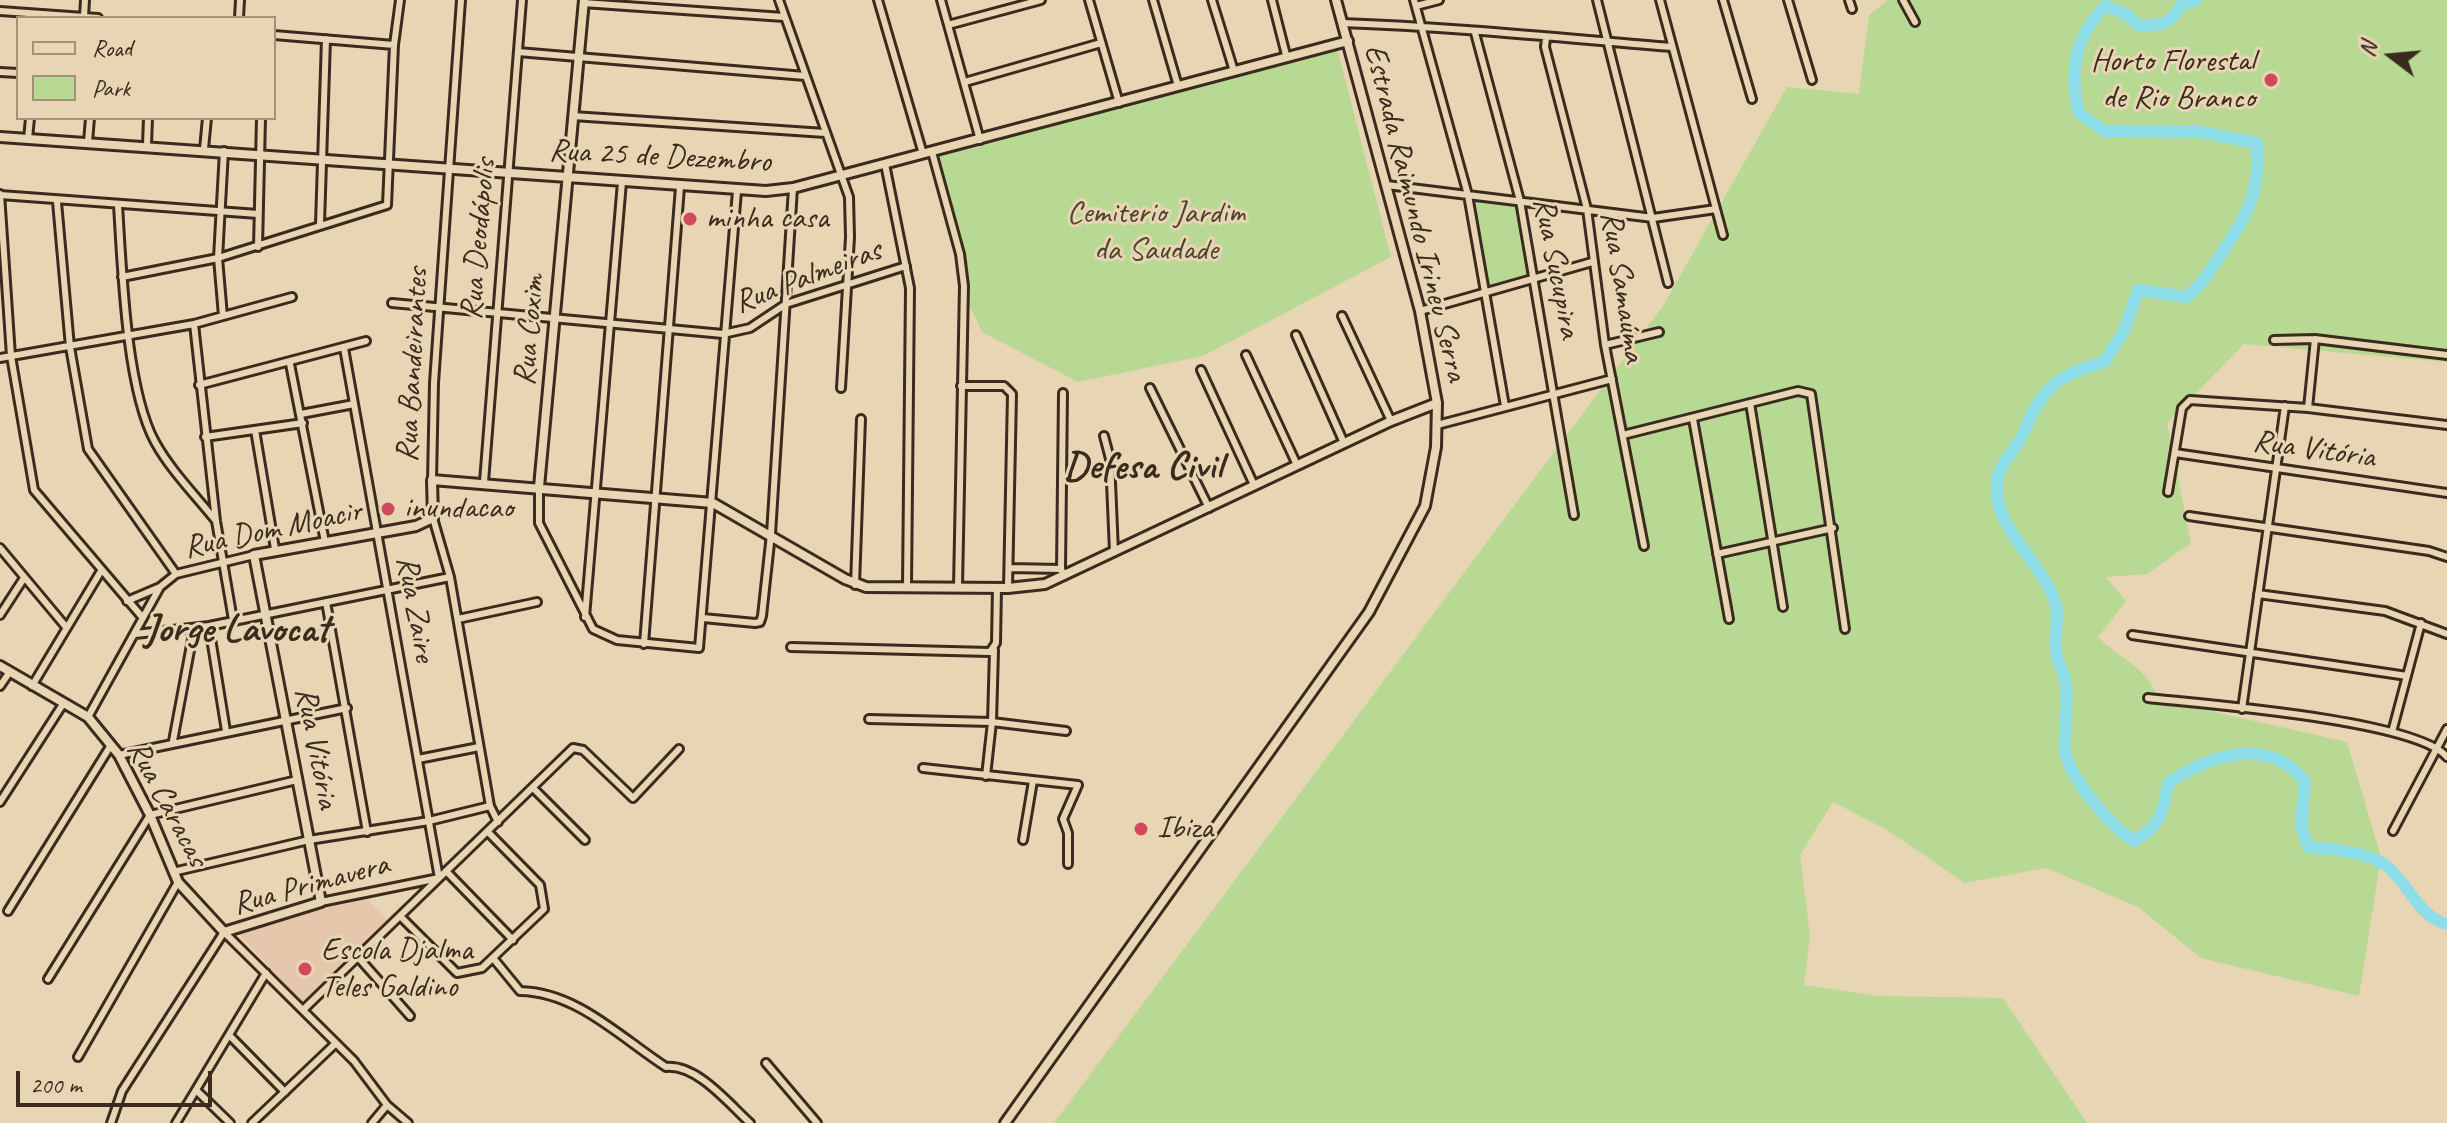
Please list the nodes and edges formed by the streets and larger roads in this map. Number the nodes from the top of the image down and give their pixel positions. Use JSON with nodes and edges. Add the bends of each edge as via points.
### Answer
{"nodes":[{"id":1,"x":400,"y":0,"type":"edge"},
{"id":2,"x":461,"y":0,"type":"edge"},
{"id":3,"x":522,"y":0,"type":"edge"},
{"id":4,"x":779,"y":0,"type":"edge"},
{"id":5,"x":878,"y":0,"type":"edge"},
{"id":6,"x":941,"y":0,"type":"edge"},
{"id":7,"x":1041,"y":0,"type":"edge"},
{"id":8,"x":1089,"y":0,"type":"edge"},
{"id":9,"x":1153,"y":0,"type":"edge"},
{"id":10,"x":1212,"y":0,"type":"edge"},
{"id":11,"x":1272,"y":0,"type":"edge"},
{"id":12,"x":1336,"y":0,"type":"edge"},
{"id":13,"x":1439,"y":0,"type":"edge"},
{"id":14,"x":1597,"y":0,"type":"edge"},
{"id":15,"x":1660,"y":0,"type":"edge"},
{"id":16,"x":1723,"y":0,"type":"edge"},
{"id":17,"x":1788,"y":0,"type":"edge"},
{"id":18,"x":1849,"y":0,"type":"edge"},
{"id":19,"x":1903,"y":0,"type":"edge"},
{"id":20,"x":584,"y":1,"type":"edge"},
{"id":21,"x":1415,"y":3,"type":"edge"},
{"id":22,"x":1852,"y":9,"type":"dead end"},
{"id":23,"x":0,"y":11,"type":"edge"},
{"id":24,"x":38,"y":16,"type":"edge"},
{"id":25,"x":784,"y":17,"type":"junction"},
{"id":26,"x":1915,"y":22,"type":"dead end"},
{"id":27,"x":1342,"y":23,"type":"junction"},
{"id":28,"x":948,"y":25,"type":"junction"},
{"id":29,"x":1421,"y":26,"type":"junction"},
{"id":30,"x":1475,"y":33,"type":"junction"},
{"id":31,"x":276,"y":35,"type":"edge"},
{"id":32,"x":1546,"y":38,"type":"junction"},
{"id":33,"x":326,"y":39,"type":"junction"},
{"id":34,"x":1348,"y":41,"type":"junction"},
{"id":35,"x":1609,"y":42,"type":"junction"},
{"id":36,"x":1101,"y":43,"type":"junction"},
{"id":37,"x":394,"y":45,"type":"junction"},
{"id":38,"x":1672,"y":47,"type":"junction"},
{"id":39,"x":518,"y":52,"type":"junction"},
{"id":40,"x":1286,"y":55,"type":"junction"},
{"id":41,"x":578,"y":59,"type":"junction"},
{"id":42,"x":1234,"y":71,"type":"junction"},
{"id":43,"x":805,"y":76,"type":"junction"},
{"id":44,"x":1812,"y":80,"type":"dead end"},
{"id":45,"x":965,"y":82,"type":"junction"},
{"id":46,"x":1178,"y":86,"type":"junction"},
{"id":47,"x":1752,"y":99,"type":"dead end"},
{"id":48,"x":1119,"y":103,"type":"junction"},
{"id":49,"x":573,"y":116,"type":"junction"},
{"id":50,"x":30,"y":120,"type":"edge"},
{"id":51,"x":90,"y":120,"type":"edge"},
{"id":52,"x":148,"y":120,"type":"edge"},
{"id":53,"x":207,"y":120,"type":"edge"},
{"id":54,"x":261,"y":120,"type":"edge"},
{"id":55,"x":825,"y":133,"type":"junction"},
{"id":56,"x":0,"y":137,"type":"edge"},
{"id":57,"x":28,"y":139,"type":"junction"},
{"id":58,"x":980,"y":140,"type":"junction"},
{"id":59,"x":88,"y":142,"type":"junction"},
{"id":60,"x":147,"y":145,"type":"junction"},
{"id":61,"x":204,"y":149,"type":"junction"},
{"id":62,"x":224,"y":151,"type":"junction"},
{"id":63,"x":927,"y":153,"type":"junction"},
{"id":64,"x":259,"y":154,"type":"junction"},
{"id":65,"x":321,"y":158,"type":"junction"},
{"id":66,"x":387,"y":163,"type":"junction"},
{"id":67,"x":885,"y":164,"type":"junction"},
{"id":68,"x":447,"y":168,"type":"junction"},
{"id":69,"x":509,"y":171,"type":"junction"},
{"id":70,"x":842,"y":173,"type":"junction"},
{"id":71,"x":567,"y":177,"type":"junction"},
{"id":72,"x":622,"y":182,"type":"junction"},
{"id":73,"x":1387,"y":185,"type":"junction"},
{"id":74,"x":680,"y":187,"type":"junction"},
{"id":75,"x":793,"y":188,"type":"junction"},
{"id":76,"x":737,"y":191,"type":"junction"},
{"id":77,"x":0,"y":195,"type":"edge"},
{"id":78,"x":1468,"y":195,"type":"junction"},
{"id":79,"x":1520,"y":201,"type":"junction"},
{"id":80,"x":57,"y":202,"type":"junction"},
{"id":81,"x":118,"y":205,"type":"junction"},
{"id":82,"x":1587,"y":209,"type":"junction"},
{"id":83,"x":1716,"y":209,"type":"junction"},
{"id":84,"x":222,"y":212,"type":"junction"},
{"id":85,"x":258,"y":214,"type":"junction"},
{"id":86,"x":1653,"y":218,"type":"junction"},
{"id":87,"x":320,"y":224,"type":"junction"},
{"id":88,"x":1723,"y":235,"type":"dead end"},
{"id":89,"x":258,"y":247,"type":"junction"},
{"id":90,"x":1,"y":248,"type":"edge"},
{"id":91,"x":218,"y":258,"type":"junction"},
{"id":92,"x":1592,"y":262,"type":"junction"},
{"id":93,"x":906,"y":266,"type":"junction"},
{"id":94,"x":122,"y":277,"type":"junction"},
{"id":95,"x":1532,"y":279,"type":"junction"},
{"id":96,"x":1668,"y":283,"type":"dead end"},
{"id":97,"x":845,"y":286,"type":"junction"},
{"id":98,"x":1485,"y":294,"type":"junction"},
{"id":99,"x":292,"y":297,"type":"dead end"},
{"id":100,"x":392,"y":303,"type":"dead end"},
{"id":101,"x":786,"y":304,"type":"junction"},
{"id":102,"x":440,"y":308,"type":"junction"},
{"id":103,"x":1420,"y":311,"type":"junction"},
{"id":104,"x":497,"y":313,"type":"junction"},
{"id":105,"x":223,"y":316,"type":"junction"},
{"id":106,"x":1342,"y":316,"type":"dead end"},
{"id":107,"x":555,"y":318,"type":"junction"},
{"id":108,"x":194,"y":324,"type":"junction"},
{"id":109,"x":612,"y":324,"type":"junction"},
{"id":110,"x":668,"y":331,"type":"junction"},
{"id":111,"x":1659,"y":332,"type":"dead end"},
{"id":112,"x":723,"y":334,"type":"junction"},
{"id":113,"x":130,"y":335,"type":"junction"},
{"id":114,"x":1296,"y":335,"type":"dead end"},
{"id":115,"x":2315,"y":339,"type":"junction"},
{"id":116,"x":2274,"y":340,"type":"dead end"},
{"id":117,"x":366,"y":341,"type":"dead end"},
{"id":118,"x":1605,"y":345,"type":"junction"},
{"id":119,"x":70,"y":347,"type":"junction"},
{"id":120,"x":344,"y":348,"type":"junction"},
{"id":121,"x":1246,"y":355,"type":"dead end"},
{"id":122,"x":2447,"y":355,"type":"edge"},
{"id":123,"x":11,"y":356,"type":"junction"},
{"id":124,"x":0,"y":358,"type":"edge"},
{"id":125,"x":290,"y":364,"type":"junction"},
{"id":126,"x":1201,"y":370,"type":"dead end"},
{"id":127,"x":1612,"y":379,"type":"junction"},
{"id":128,"x":199,"y":385,"type":"junction"},
{"id":129,"x":961,"y":386,"type":"junction"},
{"id":130,"x":841,"y":388,"type":"dead end"},
{"id":131,"x":1150,"y":388,"type":"dead end"},
{"id":132,"x":1554,"y":391,"type":"junction"},
{"id":133,"x":1063,"y":393,"type":"dead end"},
{"id":134,"x":1437,"y":403,"type":"junction"},
{"id":135,"x":1750,"y":403,"type":"junction"},
{"id":136,"x":354,"y":404,"type":"junction"},
{"id":137,"x":1505,"y":406,"type":"junction"},
{"id":138,"x":2285,"y":406,"type":"junction"},
{"id":139,"x":2308,"y":408,"type":"junction"},
{"id":140,"x":301,"y":414,"type":"junction"},
{"id":141,"x":861,"y":419,"type":"dead end"},
{"id":142,"x":1693,"y":419,"type":"junction"},
{"id":143,"x":1391,"y":421,"type":"junction"},
{"id":144,"x":303,"y":423,"type":"junction"},
{"id":145,"x":1437,"y":425,"type":"junction"},
{"id":146,"x":2447,"y":425,"type":"edge"},
{"id":147,"x":255,"y":430,"type":"junction"},
{"id":148,"x":1623,"y":435,"type":"junction"},
{"id":149,"x":1104,"y":436,"type":"dead end"},
{"id":150,"x":205,"y":437,"type":"junction"},
{"id":151,"x":1344,"y":443,"type":"junction"},
{"id":152,"x":2175,"y":453,"type":"junction"},
{"id":153,"x":1297,"y":465,"type":"junction"},
{"id":154,"x":2276,"y":470,"type":"junction"},
{"id":155,"x":432,"y":480,"type":"junction"},
{"id":156,"x":484,"y":482,"type":"junction"},
{"id":157,"x":1254,"y":485,"type":"junction"},
{"id":158,"x":539,"y":487,"type":"junction"},
{"id":159,"x":598,"y":492,"type":"junction"},
{"id":160,"x":2168,"y":492,"type":"dead end"},
{"id":161,"x":2447,"y":493,"type":"edge"},
{"id":162,"x":655,"y":495,"type":"junction"},
{"id":163,"x":713,"y":503,"type":"junction"},
{"id":164,"x":1209,"y":508,"type":"junction"},
{"id":165,"x":1574,"y":515,"type":"dead end"},
{"id":166,"x":2189,"y":516,"type":"dead end"},
{"id":167,"x":433,"y":518,"type":"junction"},
{"id":168,"x":216,"y":521,"type":"junction"},
{"id":169,"x":2267,"y":527,"type":"junction"},
{"id":170,"x":1833,"y":528,"type":"junction"},
{"id":171,"x":377,"y":533,"type":"junction"},
{"id":172,"x":771,"y":534,"type":"junction"},
{"id":173,"x":325,"y":542,"type":"junction"},
{"id":174,"x":1773,"y":542,"type":"junction"},
{"id":175,"x":1644,"y":546,"type":"dead end"},
{"id":176,"x":0,"y":548,"type":"edge"},
{"id":177,"x":275,"y":549,"type":"junction"},
{"id":178,"x":1114,"y":552,"type":"junction"},
{"id":179,"x":1717,"y":554,"type":"junction"},
{"id":180,"x":254,"y":555,"type":"junction"},
{"id":181,"x":2447,"y":557,"type":"edge"},
{"id":182,"x":224,"y":563,"type":"junction"},
{"id":183,"x":1010,"y":568,"type":"junction"},
{"id":184,"x":101,"y":571,"type":"junction"},
{"id":185,"x":1062,"y":573,"type":"junction"},
{"id":186,"x":176,"y":574,"type":"junction"},
{"id":187,"x":450,"y":577,"type":"junction"},
{"id":188,"x":24,"y":578,"type":"junction"},
{"id":189,"x":855,"y":585,"type":"junction"},
{"id":190,"x":160,"y":587,"type":"junction"},
{"id":191,"x":907,"y":587,"type":"junction"},
{"id":192,"x":958,"y":587,"type":"junction"},
{"id":193,"x":997,"y":588,"type":"junction"},
{"id":194,"x":1008,"y":588,"type":"junction"},
{"id":195,"x":388,"y":590,"type":"junction"},
{"id":196,"x":2258,"y":594,"type":"junction"},
{"id":197,"x":127,"y":601,"type":"junction"},
{"id":198,"x":326,"y":602,"type":"junction"},
{"id":199,"x":537,"y":602,"type":"dead end"},
{"id":200,"x":1783,"y":607,"type":"dead end"},
{"id":201,"x":265,"y":614,"type":"junction"},
{"id":202,"x":0,"y":615,"type":"edge"},
{"id":203,"x":585,"y":617,"type":"junction"},
{"id":204,"x":143,"y":618,"type":"junction"},
{"id":205,"x":703,"y":618,"type":"junction"},
{"id":206,"x":458,"y":619,"type":"junction"},
{"id":207,"x":1729,"y":619,"type":"dead end"},
{"id":208,"x":233,"y":620,"type":"junction"},
{"id":209,"x":2421,"y":623,"type":"junction"},
{"id":210,"x":209,"y":626,"type":"junction"},
{"id":211,"x":66,"y":627,"type":"junction"},
{"id":212,"x":194,"y":629,"type":"junction"},
{"id":213,"x":1845,"y":629,"type":"dead end"},
{"id":214,"x":135,"y":634,"type":"junction"},
{"id":215,"x":2447,"y":634,"type":"edge"},
{"id":216,"x":2132,"y":635,"type":"dead end"},
{"id":217,"x":644,"y":644,"type":"junction"},
{"id":218,"x":791,"y":647,"type":"dead end"},
{"id":219,"x":994,"y":650,"type":"junction"},
{"id":220,"x":2249,"y":653,"type":"junction"},
{"id":221,"x":0,"y":666,"type":"edge"},
{"id":222,"x":9,"y":673,"type":"junction"},
{"id":223,"x":2407,"y":676,"type":"junction"},
{"id":224,"x":0,"y":686,"type":"edge"},
{"id":225,"x":32,"y":686,"type":"junction"},
{"id":226,"x":2148,"y":698,"type":"dead end"},
{"id":227,"x":63,"y":704,"type":"junction"},
{"id":228,"x":347,"y":708,"type":"junction"},
{"id":229,"x":2242,"y":709,"type":"junction"},
{"id":230,"x":88,"y":717,"type":"junction"},
{"id":231,"x":869,"y":719,"type":"dead end"},
{"id":232,"x":287,"y":720,"type":"junction"},
{"id":233,"x":992,"y":722,"type":"junction"},
{"id":234,"x":2447,"y":729,"type":"edge"},
{"id":235,"x":226,"y":731,"type":"junction"},
{"id":236,"x":1066,"y":731,"type":"dead end"},
{"id":237,"x":2392,"y":732,"type":"junction"},
{"id":238,"x":173,"y":741,"type":"junction"},
{"id":239,"x":111,"y":745,"type":"junction"},
{"id":240,"x":479,"y":747,"type":"junction"},
{"id":241,"x":2438,"y":747,"type":"junction"},
{"id":242,"x":679,"y":749,"type":"dead end"},
{"id":243,"x":119,"y":755,"type":"junction"},
{"id":244,"x":2447,"y":757,"type":"edge"},
{"id":245,"x":418,"y":759,"type":"junction"},
{"id":246,"x":923,"y":768,"type":"dead end"},
{"id":247,"x":986,"y":776,"type":"junction"},
{"id":248,"x":297,"y":780,"type":"junction"},
{"id":249,"x":1033,"y":781,"type":"junction"},
{"id":250,"x":533,"y":788,"type":"junction"},
{"id":251,"x":0,"y":802,"type":"edge"},
{"id":252,"x":490,"y":806,"type":"junction"},
{"id":253,"x":150,"y":815,"type":"junction"},
{"id":254,"x":429,"y":821,"type":"junction"},
{"id":255,"x":498,"y":822,"type":"junction"},
{"id":256,"x":2393,"y":831,"type":"dead end"},
{"id":257,"x":367,"y":832,"type":"junction"},
{"id":258,"x":488,"y":832,"type":"junction"},
{"id":259,"x":309,"y":840,"type":"junction"},
{"id":260,"x":585,"y":840,"type":"dead end"},
{"id":261,"x":1023,"y":840,"type":"dead end"},
{"id":262,"x":1068,"y":864,"type":"dead end"},
{"id":263,"x":446,"y":871,"type":"junction"},
{"id":264,"x":173,"y":872,"type":"junction"},
{"id":265,"x":439,"y":878,"type":"junction"},
{"id":266,"x":178,"y":882,"type":"junction"},
{"id":267,"x":321,"y":902,"type":"junction"},
{"id":268,"x":8,"y":911,"type":"dead end"},
{"id":269,"x":400,"y":916,"type":"junction"},
{"id":270,"x":224,"y":932,"type":"junction"},
{"id":271,"x":513,"y":940,"type":"junction"},
{"id":272,"x":358,"y":957,"type":"junction"},
{"id":273,"x":493,"y":958,"type":"junction"},
{"id":274,"x":266,"y":973,"type":"junction"},
{"id":275,"x":48,"y":979,"type":"dead end"},
{"id":276,"x":304,"y":1009,"type":"junction"},
{"id":277,"x":410,"y":1016,"type":"dead end"},
{"id":278,"x":229,"y":1035,"type":"junction"},
{"id":279,"x":336,"y":1043,"type":"junction"},
{"id":280,"x":78,"y":1057,"type":"dead end"},
{"id":281,"x":766,"y":1063,"type":"dead end"},
{"id":282,"x":196,"y":1090,"type":"junction"},
{"id":283,"x":285,"y":1092,"type":"junction"},
{"id":284,"x":387,"y":1105,"type":"junction"},
{"id":285,"x":111,"y":1123,"type":"edge"},
{"id":286,"x":176,"y":1123,"type":"edge"},
{"id":287,"x":230,"y":1123,"type":"edge"},
{"id":288,"x":252,"y":1123,"type":"edge"},
{"id":289,"x":372,"y":1123,"type":"edge"},
{"id":290,"x":408,"y":1123,"type":"edge"},
{"id":291,"x":750,"y":1123,"type":"edge"},
{"id":292,"x":817,"y":1123,"type":"edge"},
{"id":293,"x":1005,"y":1123,"type":"edge"}],
"edges":[{"from":1,"to":37,"type":"street"},
{"from":2,"to":68,"type":"street","name":"Rua Bandeirantes"},
{"from":3,"to":39,"type":"street","name":"Rua Deodápolis"},
{"from":4,"to":25,"type":"street"},
{"from":5,"to":63,"type":"street"},
{"from":6,"to":28,"type":"street"},
{"from":7,"to":28,"type":"street"},
{"from":8,"to":36,"type":"street"},
{"from":9,"to":46,"type":"street"},
{"from":10,"to":42,"type":"street"},
{"from":11,"to":40,"type":"street"},
{"from":12,"to":27,"type":"street","name":"Estrada Raimundo Irineu Serra"},
{"from":13,"to":21,"type":"street"},
{"from":14,"to":35,"type":"street"},
{"from":15,"to":38,"type":"street"},
{"from":16,"to":47,"type":"street"},
{"from":17,"to":44,"type":"street"},
{"from":18,"to":22,"type":"street"},
{"from":19,"to":26,"type":"street"},
{"from":20,"to":25,"type":"street"},
{"from":20,"to":41,"type":"street","name":"Rua Coxim"},
{"from":21,"to":29,"type":"street"},
{"from":23,"to":24,"type":"street"},
{"from":25,"to":43,"type":"street"},
{"from":27,"to":29,"type":"street"},
{"from":27,"to":34,"type":"street","name":"Estrada Raimundo Irineu Serra"},
{"from":28,"to":45,"type":"street"},
{"from":29,"to":30,"type":"street"},
{"from":29,"to":78,"type":"street"},
{"from":30,"to":32,"type":"street"},
{"from":30,"to":79,"type":"street","name":"Rua Sucupira"},
{"from":31,"to":33,"type":"street"},
{"from":32,"to":35,"type":"street"},
{"from":32,"to":82,"type":"street","name":"Rua Samaúma"},
{"from":33,"to":37,"type":"street"},
{"from":33,"to":65,"type":"street"},
{"from":34,"to":40,"type":"street","name":"Rua 25 de Dezembro"},
{"from":34,"to":73,"type":"street","name":"Estrada Raimundo Irineu Serra"},
{"from":35,"to":38,"type":"street"},
{"from":35,"to":86,"type":"street"},
{"from":36,"to":45,"type":"street"},
{"from":36,"to":48,"type":"street"},
{"from":37,"to":66,"type":"street"},
{"from":38,"to":83,"type":"street"},
{"from":39,"to":41,"type":"street"},
{"from":39,"to":69,"type":"street","name":"Rua Deodápolis"},
{"from":40,"to":42,"type":"street","name":"Rua 25 de Dezembro"},
{"from":41,"to":43,"type":"street"},
{"from":41,"to":49,"type":"street","name":"Rua Coxim"},
{"from":42,"to":46,"type":"street","name":"Rua 25 de Dezembro"},
{"from":43,"to":55,"type":"street"},
{"from":45,"to":58,"type":"street"},
{"from":46,"to":48,"type":"street","name":"Rua 25 de Dezembro"},
{"from":48,"to":58,"type":"street","name":"Rua 25 de Dezembro"},
{"from":49,"to":55,"type":"street"},
{"from":49,"to":71,"type":"street","name":"Rua Coxim"},
{"from":50,"to":57,"type":"street"},
{"from":51,"to":59,"type":"street"},
{"from":52,"to":60,"type":"street"},
{"from":53,"to":61,"type":"street"},
{"from":54,"to":64,"type":"street"},
{"from":55,"to":70,"type":"street"},
{"from":56,"to":57,"type":"street","name":"Rua 25 de Dezembro"},
{"from":57,"to":59,"type":"street","name":"Rua 25 de Dezembro"},
{"from":58,"to":63,"type":"street","name":"Rua 25 de Dezembro"},
{"from":59,"to":60,"type":"street","name":"Rua 25 de Dezembro"},
{"from":60,"to":61,"type":"street","name":"Rua 25 de Dezembro"},
{"from":61,"to":62,"type":"street","name":"Rua 25 de Dezembro"},
{"from":62,"to":64,"type":"street","name":"Rua 25 de Dezembro"},
{"from":62,"to":84,"type":"street"},
{"from":63,"to":67,"type":"street","name":"Rua 25 de Dezembro"},
{"from":63,"to":129,"type":"street","via":[[962,268]]},
{"from":64,"to":65,"type":"street","name":"Rua 25 de Dezembro"},
{"from":64,"to":85,"type":"street"},
{"from":65,"to":66,"type":"street","name":"Rua 25 de Dezembro"},
{"from":65,"to":87,"type":"street"},
{"from":66,"to":68,"type":"street","name":"Rua 25 de Dezembro"},
{"from":66,"to":87,"type":"street","via":[[387,205]]},
{"from":67,"to":70,"type":"street","name":"Rua 25 de Dezembro"},
{"from":67,"to":93,"type":"street"},
{"from":68,"to":69,"type":"street","name":"Rua 25 de Dezembro"},
{"from":68,"to":102,"type":"street","name":"Rua Bandeirantes"},
{"from":69,"to":71,"type":"street","name":"Rua 25 de Dezembro"},
{"from":69,"to":104,"type":"street","name":"Rua Deodápolis"},
{"from":70,"to":75,"type":"street","name":"Rua 25 de Dezembro"},
{"from":70,"to":97,"type":"street","via":[[850,214]]},
{"from":71,"to":72,"type":"street","name":"Rua 25 de Dezembro"},
{"from":71,"to":107,"type":"street","name":"Rua Coxim"},
{"from":72,"to":74,"type":"street","name":"Rua 25 de Dezembro"},
{"from":72,"to":109,"type":"street"},
{"from":73,"to":78,"type":"street"},
{"from":73,"to":103,"type":"street","name":"Estrada Raimundo Irineu Serra"},
{"from":74,"to":76,"type":"street","name":"Rua 25 de Dezembro"},
{"from":74,"to":110,"type":"street"},
{"from":75,"to":76,"type":"street","name":"Rua 25 de Dezembro"},
{"from":75,"to":101,"type":"street"},
{"from":76,"to":112,"type":"street"},
{"from":77,"to":80,"type":"street"},
{"from":77,"to":90,"type":"street"},
{"from":78,"to":79,"type":"street"},
{"from":78,"to":98,"type":"street"},
{"from":79,"to":82,"type":"street"},
{"from":79,"to":95,"type":"street","name":"Rua Sucupira"},
{"from":80,"to":81,"type":"street"},
{"from":80,"to":119,"type":"street"},
{"from":81,"to":84,"type":"street"},
{"from":81,"to":94,"type":"street"},
{"from":82,"to":86,"type":"street"},
{"from":82,"to":92,"type":"street","name":"Rua Samaúma"},
{"from":83,"to":86,"type":"street"},
{"from":83,"to":88,"type":"street"},
{"from":84,"to":85,"type":"street"},
{"from":84,"to":91,"type":"street"},
{"from":85,"to":89,"type":"street"},
{"from":86,"to":96,"type":"street"},
{"from":87,"to":89,"type":"street"},
{"from":89,"to":91,"type":"street"},
{"from":90,"to":123,"type":"street"},
{"from":91,"to":94,"type":"street"},
{"from":91,"to":105,"type":"street"},
{"from":92,"to":95,"type":"street"},
{"from":92,"to":118,"type":"street","name":"Rua Samaúma"},
{"from":93,"to":97,"type":"street","name":"Rua Palmeiras"},
{"from":93,"to":191,"type":"street"},
{"from":94,"to":113,"type":"street"},
{"from":95,"to":98,"type":"street"},
{"from":95,"to":132,"type":"street","name":"Rua Sucupira"},
{"from":97,"to":101,"type":"street","name":"Rua Palmeiras"},
{"from":97,"to":130,"type":"street"},
{"from":98,"to":103,"type":"street"},
{"from":98,"to":137,"type":"street"},
{"from":99,"to":105,"type":"street"},
{"from":100,"to":102,"type":"street","name":"Rua Palmeiras"},
{"from":101,"to":112,"type":"street","name":"Rua Palmeiras","via":[[750,328]]},
{"from":101,"to":172,"type":"street"},
{"from":102,"to":104,"type":"street","name":"Rua Palmeiras"},
{"from":102,"to":155,"type":"street","name":"Rua Bandeirantes"},
{"from":103,"to":134,"type":"street","name":"Estrada Raimundo Irineu Serra"},
{"from":104,"to":107,"type":"street","name":"Rua Palmeiras"},
{"from":104,"to":156,"type":"street","name":"Rua Deodápolis"},
{"from":105,"to":108,"type":"street"},
{"from":106,"to":143,"type":"street"},
{"from":107,"to":109,"type":"street","name":"Rua Palmeiras"},
{"from":107,"to":158,"type":"street","name":"Rua Coxim"},
{"from":108,"to":113,"type":"street"},
{"from":108,"to":128,"type":"street"},
{"from":109,"to":110,"type":"street","name":"Rua Palmeiras"},
{"from":109,"to":159,"type":"street"},
{"from":110,"to":112,"type":"street","name":"Rua Palmeiras"},
{"from":110,"to":162,"type":"street"},
{"from":111,"to":118,"type":"street"},
{"from":112,"to":163,"type":"street"},
{"from":113,"to":119,"type":"street"},
{"from":113,"to":168,"type":"street","via":[[148,428]]},
{"from":114,"to":151,"type":"street"},
{"from":115,"to":116,"type":"street"},
{"from":115,"to":122,"type":"street"},
{"from":115,"to":139,"type":"street"},
{"from":117,"to":120,"type":"street"},
{"from":118,"to":127,"type":"street","name":"Rua Samaúma"},
{"from":119,"to":123,"type":"street"},
{"from":119,"to":186,"type":"street","via":[[88,449]]},
{"from":120,"to":125,"type":"street"},
{"from":120,"to":136,"type":"street","name":"Rua Zaire"},
{"from":121,"to":153,"type":"street"},
{"from":123,"to":124,"type":"street"},
{"from":123,"to":184,"type":"street","via":[[34,490]]},
{"from":125,"to":128,"type":"street"},
{"from":125,"to":140,"type":"street"},
{"from":126,"to":157,"type":"street"},
{"from":127,"to":132,"type":"street"},
{"from":127,"to":148,"type":"street","name":"Rua Samaúma"},
{"from":128,"to":150,"type":"street"},
{"from":129,"to":183,"type":"street","via":[[1010,389]]},
{"from":129,"to":192,"type":"street"},
{"from":131,"to":164,"type":"street"},
{"from":132,"to":137,"type":"street"},
{"from":132,"to":165,"type":"street","name":"Rua Sucupira"},
{"from":133,"to":185,"type":"street"},
{"from":134,"to":143,"type":"street"},
{"from":134,"to":145,"type":"street","name":"Estrada Raimundo Irineu Serra"},
{"from":135,"to":142,"type":"street"},
{"from":135,"to":170,"type":"street","via":[[1811,394]]},
{"from":135,"to":174,"type":"street"},
{"from":136,"to":140,"type":"street"},
{"from":136,"to":171,"type":"street","name":"Rua Zaire"},
{"from":137,"to":145,"type":"street"},
{"from":138,"to":139,"type":"street"},
{"from":138,"to":152,"type":"street","via":[[2196,399],[2182,408]]},
{"from":138,"to":154,"type":"street"},
{"from":139,"to":146,"type":"street"},
{"from":140,"to":144,"type":"street"},
{"from":141,"to":189,"type":"street"},
{"from":142,"to":148,"type":"street"},
{"from":142,"to":179,"type":"street"},
{"from":143,"to":151,"type":"street"},
{"from":144,"to":147,"type":"street"},
{"from":144,"to":173,"type":"street"},
{"from":145,"to":293,"type":"street","name":"Estrada Raimundo Irineu Serra","via":[[1425,506],[1369,612]]},
{"from":147,"to":150,"type":"street"},
{"from":147,"to":177,"type":"street"},
{"from":148,"to":175,"type":"street","name":"Rua Samaúma"},
{"from":149,"to":178,"type":"street","via":[[1110,459]]},
{"from":150,"to":168,"type":"street"},
{"from":151,"to":153,"type":"street"},
{"from":152,"to":154,"type":"street","name":"Rua Vitória"},
{"from":152,"to":160,"type":"street"},
{"from":153,"to":157,"type":"street"},
{"from":154,"to":161,"type":"street","name":"Rua Vitória"},
{"from":154,"to":169,"type":"street"},
{"from":155,"to":156,"type":"street"},
{"from":155,"to":167,"type":"street","name":"Rua Bandeirantes"},
{"from":156,"to":158,"type":"street"},
{"from":157,"to":164,"type":"street"},
{"from":158,"to":159,"type":"street"},
{"from":158,"to":203,"type":"street","via":[[539,523]]},
{"from":159,"to":162,"type":"street"},
{"from":159,"to":203,"type":"street"},
{"from":162,"to":163,"type":"street"},
{"from":162,"to":217,"type":"street"},
{"from":163,"to":172,"type":"street"},
{"from":163,"to":205,"type":"street"},
{"from":164,"to":178,"type":"street"},
{"from":166,"to":169,"type":"street"},
{"from":167,"to":171,"type":"street","name":"Rua Dom Moacir"},
{"from":167,"to":187,"type":"street","name":"Rua Bandeirantes"},
{"from":168,"to":182,"type":"street"},
{"from":169,"to":181,"type":"street"},
{"from":169,"to":196,"type":"street"},
{"from":170,"to":174,"type":"street"},
{"from":170,"to":213,"type":"street"},
{"from":171,"to":173,"type":"street","name":"Rua Dom Moacir"},
{"from":171,"to":195,"type":"street","name":"Rua Zaire"},
{"from":172,"to":189,"type":"street"},
{"from":172,"to":205,"type":"street","via":[[760,622]]},
{"from":173,"to":177,"type":"street","name":"Rua Dom Moacir"},
{"from":174,"to":179,"type":"street"},
{"from":174,"to":200,"type":"street"},
{"from":176,"to":188,"type":"street"},
{"from":177,"to":180,"type":"street","name":"Rua Dom Moacir"},
{"from":178,"to":185,"type":"street"},
{"from":179,"to":207,"type":"street"},
{"from":180,"to":182,"type":"street","name":"Rua Dom Moacir"},
{"from":180,"to":201,"type":"street","name":"Rua Vitória"},
{"from":182,"to":186,"type":"street","name":"Rua Dom Moacir"},
{"from":182,"to":208,"type":"street"},
{"from":183,"to":185,"type":"street"},
{"from":183,"to":194,"type":"street"},
{"from":184,"to":197,"type":"street"},
{"from":184,"to":211,"type":"street"},
{"from":185,"to":194,"type":"street","via":[[1035,586]]},
{"from":186,"to":190,"type":"street","name":"Rua Dom Moacir"},
{"from":187,"to":195,"type":"street"},
{"from":187,"to":206,"type":"street","name":"Rua Bandeirantes"},
{"from":188,"to":202,"type":"street"},
{"from":188,"to":211,"type":"street"},
{"from":189,"to":191,"type":"street"},
{"from":190,"to":197,"type":"street","name":"Rua Dom Moacir"},
{"from":190,"to":204,"type":"street"},
{"from":191,"to":192,"type":"street"},
{"from":192,"to":193,"type":"street"},
{"from":193,"to":194,"type":"street"},
{"from":193,"to":219,"type":"street"},
{"from":195,"to":198,"type":"street"},
{"from":195,"to":245,"type":"street","name":"Rua Zaire"},
{"from":196,"to":209,"type":"street","via":[[2385,611]]},
{"from":196,"to":220,"type":"street"},
{"from":197,"to":204,"type":"street"},
{"from":198,"to":201,"type":"street"},
{"from":198,"to":228,"type":"street"},
{"from":199,"to":206,"type":"street"},
{"from":201,"to":208,"type":"street"},
{"from":201,"to":232,"type":"street","name":"Rua Vitória"},
{"from":203,"to":217,"type":"street","via":[[603,635]]},
{"from":204,"to":214,"type":"street"},
{"from":205,"to":217,"type":"street","via":[[699,648]]},
{"from":206,"to":240,"type":"street","name":"Rua Bandeirantes"},
{"from":208,"to":210,"type":"street"},
{"from":209,"to":215,"type":"street"},
{"from":209,"to":223,"type":"street"},
{"from":210,"to":212,"type":"street"},
{"from":210,"to":235,"type":"street"},
{"from":211,"to":225,"type":"street"},
{"from":212,"to":214,"type":"street"},
{"from":212,"to":238,"type":"street"},
{"from":214,"to":230,"type":"street"},
{"from":216,"to":220,"type":"street"},
{"from":218,"to":219,"type":"street"},
{"from":219,"to":233,"type":"street"},
{"from":220,"to":223,"type":"street"},
{"from":220,"to":229,"type":"street"},
{"from":221,"to":222,"type":"street","name":"Rua Caracas"},
{"from":222,"to":224,"type":"street"},
{"from":222,"to":225,"type":"street","name":"Rua Caracas"},
{"from":223,"to":237,"type":"street"},
{"from":225,"to":227,"type":"street","name":"Rua Caracas"},
{"from":226,"to":229,"type":"street"},
{"from":227,"to":230,"type":"street","name":"Rua Caracas"},
{"from":227,"to":251,"type":"street"},
{"from":228,"to":232,"type":"street"},
{"from":228,"to":257,"type":"street"},
{"from":229,"to":237,"type":"street"},
{"from":230,"to":239,"type":"street","name":"Rua Caracas"},
{"from":231,"to":233,"type":"street"},
{"from":232,"to":235,"type":"street"},
{"from":232,"to":248,"type":"street","name":"Rua Vitória"},
{"from":233,"to":236,"type":"street"},
{"from":233,"to":247,"type":"street"},
{"from":234,"to":241,"type":"street"},
{"from":235,"to":238,"type":"street"},
{"from":237,"to":241,"type":"street"},
{"from":238,"to":243,"type":"street"},
{"from":239,"to":243,"type":"street","name":"Rua Caracas"},
{"from":239,"to":268,"type":"street"},
{"from":240,"to":245,"type":"street"},
{"from":240,"to":252,"type":"street","name":"Rua Bandeirantes"},
{"from":241,"to":244,"type":"street"},
{"from":241,"to":256,"type":"street"},
{"from":242,"to":250,"type":"street","via":[[633,798],[583,750],[573,748]]},
{"from":243,"to":253,"type":"street","name":"Rua Caracas"},
{"from":245,"to":254,"type":"street","name":"Rua Zaire"},
{"from":246,"to":247,"type":"street"},
{"from":247,"to":249,"type":"street"},
{"from":248,"to":253,"type":"street"},
{"from":248,"to":259,"type":"street","name":"Rua Vitória"},
{"from":249,"to":261,"type":"street"},
{"from":249,"to":262,"type":"street","via":[[1078,785],[1063,819]]},
{"from":250,"to":255,"type":"street"},
{"from":250,"to":260,"type":"street"},
{"from":252,"to":254,"type":"street"},
{"from":252,"to":255,"type":"street","name":"Rua Bandeirantes"},
{"from":253,"to":264,"type":"street","name":"Rua Caracas"},
{"from":253,"to":275,"type":"street"},
{"from":254,"to":257,"type":"street"},
{"from":254,"to":265,"type":"street","name":"Rua Zaire"},
{"from":255,"to":258,"type":"street"},
{"from":257,"to":259,"type":"street"},
{"from":258,"to":263,"type":"street"},
{"from":258,"to":271,"type":"street","via":[[537,882],[544,901],[543,912]]},
{"from":259,"to":264,"type":"street"},
{"from":259,"to":267,"type":"street","name":"Rua Vitória"},
{"from":263,"to":265,"type":"street"},
{"from":263,"to":271,"type":"street"},
{"from":264,"to":266,"type":"street","name":"Rua Caracas"},
{"from":265,"to":267,"type":"street","name":"Rua Primavera"},
{"from":265,"to":269,"type":"street"},
{"from":266,"to":270,"type":"street","name":"Rua Caracas"},
{"from":266,"to":280,"type":"street"},
{"from":267,"to":270,"type":"street","name":"Rua Primavera"},
{"from":269,"to":272,"type":"street"},
{"from":269,"to":273,"type":"street","via":[[457,973],[482,968]]},
{"from":270,"to":274,"type":"street","name":"Rua Caracas"},
{"from":270,"to":285,"type":"street","name":"Rua Primavera","via":[[122,1091]]},
{"from":271,"to":273,"type":"street"},
{"from":272,"to":276,"type":"street"},
{"from":272,"to":277,"type":"street"},
{"from":273,"to":291,"type":"street","via":[[520,991],[538,992],[602,1020],[666,1067],[701,1078]]},
{"from":274,"to":276,"type":"street","name":"Rua Caracas"},
{"from":274,"to":278,"type":"street"},
{"from":276,"to":279,"type":"street","name":"Rua Caracas"},
{"from":278,"to":282,"type":"street"},
{"from":278,"to":283,"type":"street"},
{"from":279,"to":283,"type":"street"},
{"from":279,"to":284,"type":"street","name":"Rua Caracas"},
{"from":281,"to":292,"type":"street"},
{"from":282,"to":286,"type":"street"},
{"from":282,"to":287,"type":"street"},
{"from":283,"to":288,"type":"street"},
{"from":284,"to":289,"type":"street"},
{"from":284,"to":290,"type":"street","name":"Rua Caracas"}]}
